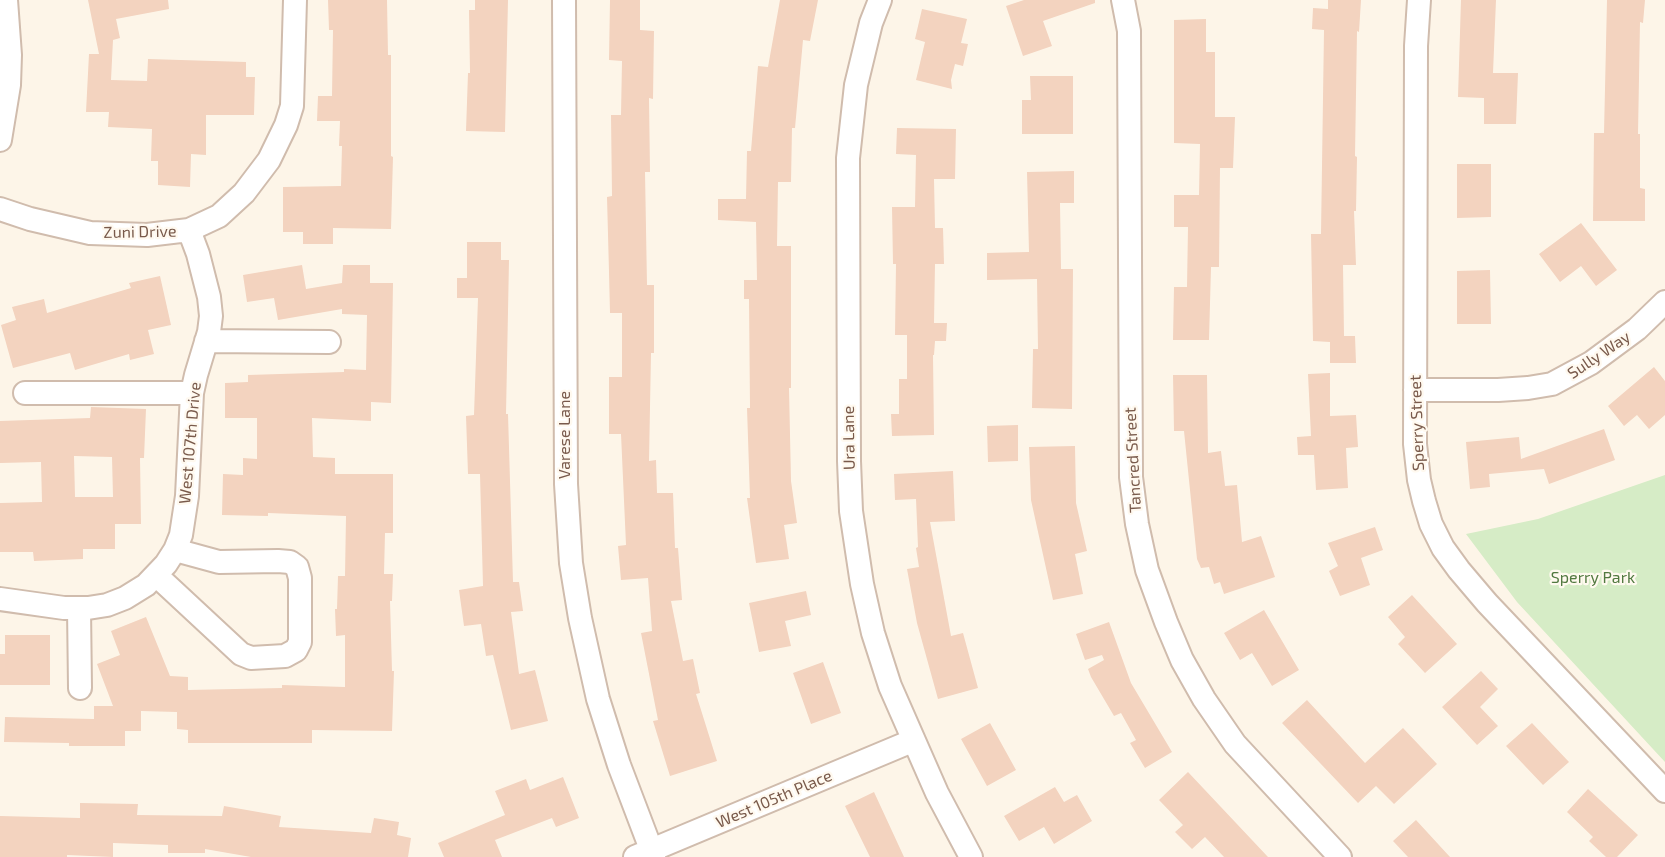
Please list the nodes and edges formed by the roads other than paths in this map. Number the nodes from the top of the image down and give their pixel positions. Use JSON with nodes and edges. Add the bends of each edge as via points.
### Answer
{"nodes":[{"id":1,"x":6,"y":0,"type":"edge"},
{"id":2,"x":295,"y":0,"type":"edge"},
{"id":3,"x":564,"y":0,"type":"edge"},
{"id":4,"x":880,"y":0,"type":"edge"},
{"id":5,"x":1123,"y":0,"type":"edge"},
{"id":6,"x":1419,"y":0,"type":"edge"},
{"id":7,"x":0,"y":140,"type":"edge"},
{"id":8,"x":0,"y":209,"type":"edge"},
{"id":9,"x":189,"y":230,"type":"junction"},
{"id":10,"x":1665,"y":302,"type":"edge"},
{"id":11,"x":206,"y":341,"type":"junction"},
{"id":12,"x":329,"y":342,"type":"dead end"},
{"id":13,"x":1415,"y":390,"type":"junction"},
{"id":14,"x":25,"y":393,"type":"dead end"},
{"id":15,"x":192,"y":393,"type":"junction"},
{"id":16,"x":175,"y":550,"type":"junction"},
{"id":17,"x":156,"y":575,"type":"junction"},
{"id":18,"x":0,"y":599,"type":"edge"},
{"id":19,"x":80,"y":608,"type":"junction"},
{"id":20,"x":80,"y":688,"type":"dead end"},
{"id":21,"x":912,"y":741,"type":"junction"},
{"id":22,"x":1665,"y":791,"type":"edge"},
{"id":23,"x":647,"y":855,"type":"edge"},
{"id":24,"x":971,"y":857,"type":"edge"},
{"id":25,"x":1340,"y":857,"type":"edge"}],
"edges":[{"from":1,"to":7,"type":"street","via":[[9,85]]},
{"from":2,"to":9,"type":"street","name":"Zuni Drive","via":[[292,106],[286,125],[269,160],[244,194],[219,216]]},
{"from":3,"to":23,"type":"street","name":"Varese Lane","via":[[566,484],[571,563],[598,699]]},
{"from":4,"to":21,"type":"street","name":"Ura Lane","via":[[856,85],[848,158],[851,511],[876,643]]},
{"from":5,"to":25,"type":"street","name":"Tancred Street","via":[[1129,31],[1131,477],[1147,570],[1178,651],[1204,699],[1235,744]]},
{"from":6,"to":13,"type":"street","name":"Sperry Street"},
{"from":8,"to":9,"type":"street","name":"Zuni Drive","via":[[90,233],[147,235]]},
{"from":9,"to":11,"type":"street","name":"West 107th Drive","via":[[209,297],[211,316]]},
{"from":10,"to":13,"type":"street","name":"Sully Way","via":[[1591,363],[1552,384],[1498,390]]},
{"from":11,"to":12,"type":"street"},
{"from":11,"to":15,"type":"street","name":"West 107th Drive"},
{"from":13,"to":22,"type":"street","name":"Sperry Street","via":[[1419,480],[1431,524],[1443,548],[1487,603]]},
{"from":14,"to":15,"type":"street"},
{"from":15,"to":16,"type":"street","name":"West 107th Drive","via":[[187,496]]},
{"from":16,"to":17,"type":"street","name":"West 107th Drive"},
{"from":16,"to":17,"type":"street","via":[[219,562],[278,561],[297,567],[300,642],[296,650],[285,656],[251,658],[241,654]]},
{"from":17,"to":19,"type":"street","name":"West 107th Drive","via":[[125,598]]},
{"from":18,"to":19,"type":"street","name":"West 107th Drive","via":[[35,606]]},
{"from":19,"to":20,"type":"street"},
{"from":21,"to":23,"type":"street","name":"West 105th Place"},
{"from":21,"to":24,"type":"street","name":"Ura Lane"}]}
